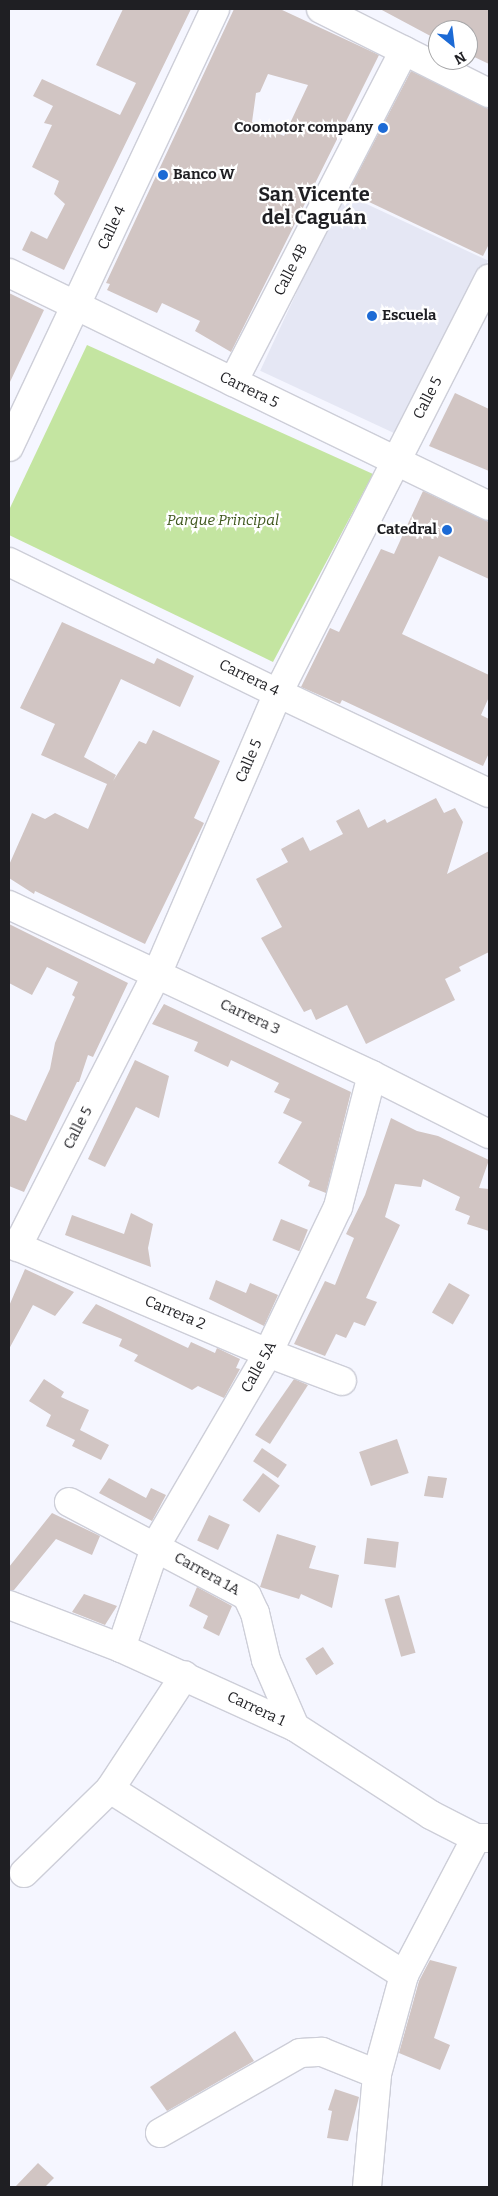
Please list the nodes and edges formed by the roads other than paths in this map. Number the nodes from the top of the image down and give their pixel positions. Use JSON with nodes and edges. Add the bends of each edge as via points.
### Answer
{"nodes":[{"id":1,"x":215,"y":9,"type":"edge"},
{"id":2,"x":333,"y":12,"type":"edge"},
{"id":3,"x":404,"y":51,"type":"junction"},
{"id":4,"x":489,"y":93,"type":"edge"},
{"id":5,"x":9,"y":273,"type":"edge"},
{"id":6,"x":489,"y":279,"type":"edge"},
{"id":7,"x":76,"y":305,"type":"junction"},
{"id":8,"x":233,"y":382,"type":"junction"},
{"id":9,"x":9,"y":446,"type":"edge"},
{"id":10,"x":396,"y":461,"type":"junction"},
{"id":11,"x":489,"y":506,"type":"edge"},
{"id":12,"x":9,"y":562,"type":"edge"},
{"id":13,"x":278,"y":692,"type":"junction"},
{"id":14,"x":489,"y":793,"type":"edge"},
{"id":15,"x":9,"y":905,"type":"edge"},
{"id":16,"x":158,"y":974,"type":"junction"},
{"id":17,"x":372,"y":1075,"type":"junction"},
{"id":18,"x":489,"y":1134,"type":"edge"},
{"id":19,"x":13,"y":1245,"type":"edge"},
{"id":20,"x":268,"y":1353,"type":"junction"},
{"id":21,"x":342,"y":1381,"type":"dead end"},
{"id":22,"x":69,"y":1502,"type":"dead end"},
{"id":23,"x":156,"y":1545,"type":"junction"},
{"id":24,"x":9,"y":1605,"type":"edge"},
{"id":25,"x":121,"y":1648,"type":"junction"},
{"id":26,"x":185,"y":1675,"type":"junction"},
{"id":27,"x":295,"y":1727,"type":"junction"},
{"id":28,"x":110,"y":1789,"type":"junction"},
{"id":29,"x":483,"y":1838,"type":"edge"},
{"id":30,"x":24,"y":1873,"type":"dead end"},
{"id":31,"x":404,"y":1975,"type":"junction"},
{"id":32,"x":377,"y":2074,"type":"junction"},
{"id":33,"x":160,"y":2133,"type":"dead end"},
{"id":34,"x":367,"y":2187,"type":"edge"}],
"edges":[{"from":1,"to":7,"type":"street","name":"Calle 4"},
{"from":2,"to":3,"type":"street"},
{"from":3,"to":4,"type":"street"},
{"from":3,"to":8,"type":"street","name":"Calle 4B"},
{"from":5,"to":7,"type":"street","name":"Carrera 5"},
{"from":6,"to":10,"type":"street","name":"Calle 5"},
{"from":7,"to":8,"type":"street","name":"Carrera 5"},
{"from":7,"to":9,"type":"street","name":"Calle 4"},
{"from":8,"to":10,"type":"street","name":"Carrera 5"},
{"from":10,"to":11,"type":"street","name":"Carrera 5"},
{"from":10,"to":13,"type":"street","name":"Calle 5"},
{"from":12,"to":13,"type":"street","name":"Carrera 4"},
{"from":13,"to":14,"type":"street","name":"Carrera 4"},
{"from":13,"to":16,"type":"street","name":"Calle 5"},
{"from":15,"to":16,"type":"street","name":"Carrera 3"},
{"from":16,"to":17,"type":"street","name":"Carrera 3"},
{"from":16,"to":19,"type":"street","name":"Calle 5"},
{"from":17,"to":18,"type":"street","name":"Carrera 3"},
{"from":17,"to":20,"type":"street","name":"Calle 5A","via":[[338,1207]]},
{"from":19,"to":20,"type":"street","name":"Carrera 2"},
{"from":20,"to":21,"type":"street","name":"Carrera 2"},
{"from":20,"to":23,"type":"street","name":"Calle 5A"},
{"from":22,"to":23,"type":"street","name":"Carrera 1A"},
{"from":23,"to":25,"type":"street","name":"Calle 5A"},
{"from":23,"to":27,"type":"street","name":"Carrera 1A","via":[[247,1596],[255,1613],[266,1660]]},
{"from":24,"to":25,"type":"street","name":"Carrera 1"},
{"from":25,"to":26,"type":"street","name":"Carrera 1"},
{"from":26,"to":27,"type":"street","name":"Carrera 1"},
{"from":26,"to":28,"type":"street"},
{"from":27,"to":29,"type":"street","name":"Carrera 1","via":[[431,1815]]},
{"from":28,"to":30,"type":"street"},
{"from":28,"to":31,"type":"street"},
{"from":29,"to":31,"type":"street"},
{"from":31,"to":32,"type":"street"},
{"from":32,"to":33,"type":"street","via":[[322,2052],[300,2053]]},
{"from":32,"to":34,"type":"street"}]}
